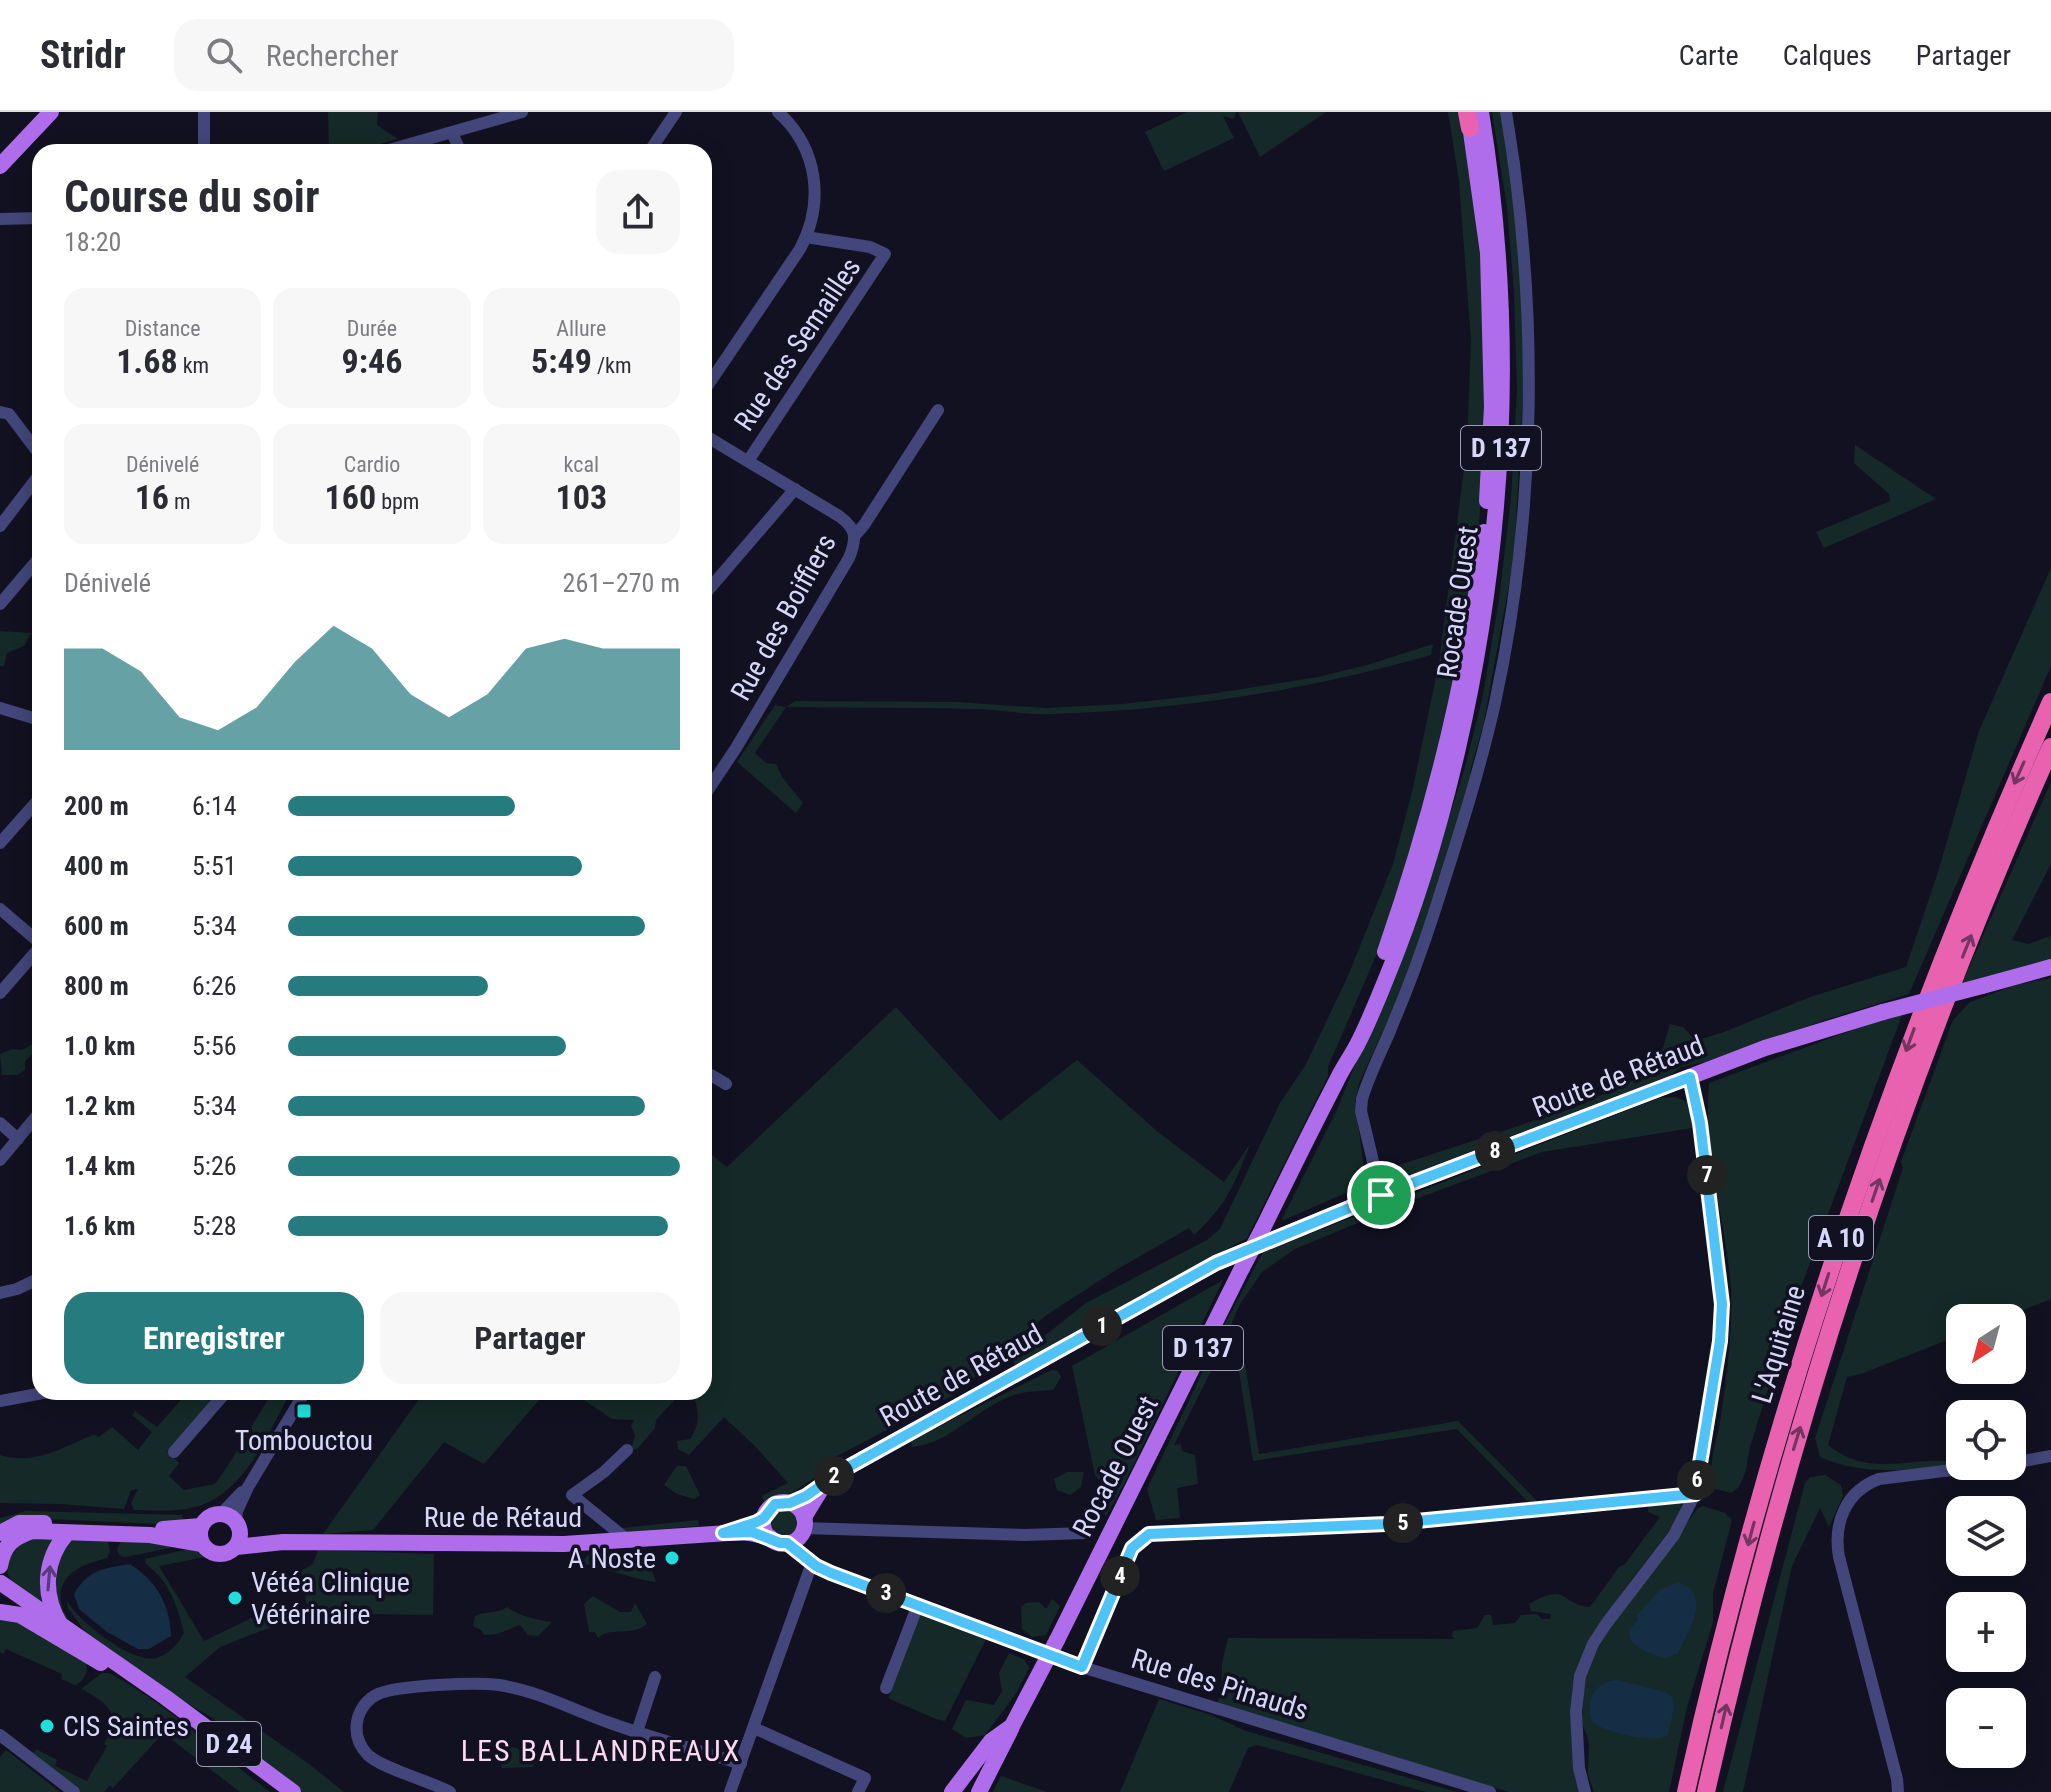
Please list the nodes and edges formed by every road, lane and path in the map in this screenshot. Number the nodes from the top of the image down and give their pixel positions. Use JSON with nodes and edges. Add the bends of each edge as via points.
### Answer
{"nodes":[{"id":1,"x":51,"y":112,"type":"edge"},
{"id":2,"x":204,"y":112,"type":"edge"},
{"id":3,"x":522,"y":112,"type":"edge"},
{"id":4,"x":676,"y":112,"type":"edge"},
{"id":5,"x":778,"y":112,"type":"edge"},
{"id":6,"x":1481,"y":112,"type":"edge"},
{"id":7,"x":1506,"y":112,"type":"edge"},
{"id":8,"x":1468,"y":117,"type":"edge"},
{"id":9,"x":452,"y":133,"type":"junction"},
{"id":10,"x":204,"y":144,"type":"edge"},
{"id":11,"x":413,"y":144,"type":"edge"},
{"id":12,"x":457,"y":144,"type":"edge"},
{"id":13,"x":655,"y":144,"type":"edge"},
{"id":14,"x":0,"y":166,"type":"edge"},
{"id":15,"x":32,"y":218,"type":"edge"},
{"id":16,"x":0,"y":219,"type":"edge"},
{"id":17,"x":806,"y":237,"type":"junction"},
{"id":18,"x":712,"y":379,"type":"edge"},
{"id":19,"x":938,"y":410,"type":"dead end"},
{"id":20,"x":0,"y":412,"type":"edge"},
{"id":21,"x":712,"y":440,"type":"edge"},
{"id":22,"x":32,"y":444,"type":"edge"},
{"id":23,"x":748,"y":461,"type":"junction"},
{"id":24,"x":32,"y":484,"type":"edge"},
{"id":25,"x":795,"y":489,"type":"junction"},
{"id":26,"x":0,"y":526,"type":"edge"},
{"id":27,"x":856,"y":534,"type":"junction"},
{"id":28,"x":32,"y":566,"type":"edge"},
{"id":29,"x":712,"y":586,"type":"edge"},
{"id":30,"x":0,"y":604,"type":"edge"},
{"id":31,"x":2051,"y":702,"type":"edge"},
{"id":32,"x":0,"y":708,"type":"edge"},
{"id":33,"x":32,"y":718,"type":"edge"},
{"id":34,"x":2051,"y":747,"type":"edge"},
{"id":35,"x":712,"y":784,"type":"edge"},
{"id":36,"x":32,"y":807,"type":"edge"},
{"id":37,"x":0,"y":843,"type":"edge"},
{"id":38,"x":0,"y":909,"type":"edge"},
{"id":39,"x":32,"y":938,"type":"edge"},
{"id":40,"x":32,"y":955,"type":"edge"},
{"id":41,"x":2051,"y":967,"type":"edge"},
{"id":42,"x":0,"y":993,"type":"edge"},
{"id":43,"x":712,"y":1076,"type":"edge"},
{"id":44,"x":1338,"y":1077,"type":"junction"},
{"id":45,"x":1690,"y":1077,"type":"junction"},
{"id":46,"x":726,"y":1084,"type":"dead end"},
{"id":47,"x":32,"y":1122,"type":"edge"},
{"id":48,"x":0,"y":1123,"type":"edge"},
{"id":49,"x":18,"y":1139,"type":"junction"},
{"id":50,"x":0,"y":1160,"type":"edge"},
{"id":51,"x":1381,"y":1195,"type":"junction"},
{"id":52,"x":32,"y":1282,"type":"edge"},
{"id":53,"x":0,"y":1293,"type":"edge"},
{"id":54,"x":32,"y":1395,"type":"edge"},
{"id":55,"x":219,"y":1400,"type":"edge"},
{"id":56,"x":300,"y":1400,"type":"edge"},
{"id":57,"x":0,"y":1401,"type":"edge"},
{"id":58,"x":627,"y":1450,"type":"dead end"},
{"id":59,"x":174,"y":1452,"type":"dead end"},
{"id":60,"x":2051,"y":1456,"type":"edge"},
{"id":61,"x":2026,"y":1460,"type":"edge"},
{"id":62,"x":1946,"y":1471,"type":"edge"},
{"id":63,"x":823,"y":1486,"type":"junction"},
{"id":64,"x":1695,"y":1494,"type":"junction"},
{"id":65,"x":790,"y":1503,"type":"junction"},
{"id":66,"x":764,"y":1518,"type":"junction"},
{"id":67,"x":201,"y":1526,"type":"junction"},
{"id":68,"x":233,"y":1529,"type":"junction"},
{"id":69,"x":799,"y":1530,"type":"junction"},
{"id":70,"x":0,"y":1533,"type":"edge"},
{"id":71,"x":67,"y":1533,"type":"junction"},
{"id":72,"x":723,"y":1533,"type":"junction"},
{"id":73,"x":1085,"y":1533,"type":"dead end"},
{"id":74,"x":770,"y":1537,"type":"junction"},
{"id":75,"x":630,"y":1542,"type":"junction"},
{"id":76,"x":202,"y":1544,"type":"junction"},
{"id":77,"x":810,"y":1561,"type":"junction"},
{"id":78,"x":0,"y":1581,"type":"edge"},
{"id":79,"x":918,"y":1605,"type":"junction"},
{"id":80,"x":0,"y":1612,"type":"edge"},
{"id":81,"x":61,"y":1625,"type":"junction"},
{"id":82,"x":1082,"y":1667,"type":"junction"},
{"id":83,"x":655,"y":1677,"type":"dead end"},
{"id":84,"x":138,"y":1680,"type":"junction"},
{"id":85,"x":886,"y":1688,"type":"dead end"},
{"id":86,"x":165,"y":1697,"type":"junction"},
{"id":87,"x":1012,"y":1726,"type":"junction"},
{"id":88,"x":754,"y":1728,"type":"junction"},
{"id":89,"x":637,"y":1732,"type":"junction"},
{"id":90,"x":0,"y":1735,"type":"edge"},
{"id":91,"x":741,"y":1764,"type":"junction"},
{"id":92,"x":981,"y":1789,"type":"edge"},
{"id":93,"x":74,"y":1792,"type":"edge"},
{"id":94,"x":280,"y":1792,"type":"edge"},
{"id":95,"x":293,"y":1792,"type":"edge"},
{"id":96,"x":450,"y":1792,"type":"edge"},
{"id":97,"x":730,"y":1792,"type":"edge"},
{"id":98,"x":858,"y":1792,"type":"edge"},
{"id":99,"x":952,"y":1792,"type":"edge"},
{"id":100,"x":1490,"y":1792,"type":"edge"},
{"id":101,"x":1585,"y":1792,"type":"edge"},
{"id":102,"x":1686,"y":1792,"type":"edge"},
{"id":103,"x":1706,"y":1792,"type":"edge"},
{"id":104,"x":1898,"y":1792,"type":"edge"}],
"edges":[{"from":1,"to":14,"type":"main road"},
{"from":2,"to":10,"type":"street"},
{"from":3,"to":9,"type":"street"},
{"from":4,"to":13,"type":"street"},
{"from":5,"to":17,"type":"street","via":[[797,132],[812,165],[815,198]]},
{"from":6,"to":44,"type":"main road","name":"Rocade Ouest","number":"D 137","via":[[1496,215],[1503,354],[1500,476],[1481,640],[1431,854],[1387,977]]},
{"from":7,"to":51,"type":"street","via":[[1525,262],[1528,337],[1529,425],[1519,562],[1478,770],[1417,966],[1362,1099]]},
{"from":8,"to":44,"type":"main road","name":"Rocade Ouest","number":"D 137","via":[[1488,253],[1492,407],[1475,603],[1462,680],[1420,848]]},
{"from":9,"to":11,"type":"street"},
{"from":9,"to":12,"type":"street"},
{"from":15,"to":16,"type":"street"},
{"from":17,"to":18,"type":"street"},
{"from":17,"to":23,"type":"street","name":"Rue des Semailles","via":[[885,254]]},
{"from":19,"to":27,"type":"street"},
{"from":20,"to":22,"type":"street","via":[[12,418]]},
{"from":21,"to":23,"type":"street","name":"Rue des Boiffiers"},
{"from":23,"to":25,"type":"street","name":"Rue des Boiffiers"},
{"from":24,"to":26,"type":"street"},
{"from":25,"to":27,"type":"street","name":"Rue des Boiffiers","via":[[850,523]]},
{"from":25,"to":29,"type":"street"},
{"from":27,"to":35,"type":"street","name":"Rue des Boiffiers","via":[[849,558]]},
{"from":28,"to":30,"type":"street"},
{"from":31,"to":102,"type":"highway","name":"L'Aquitaine","number":"A 10","one_way":true,"via":[[1911,1036],[1852,1202],[1770,1467]]},
{"from":32,"to":33,"type":"street"},
{"from":103,"to":34,"type":"highway","name":"L'Aquitaine","number":"A 10","one_way":true,"via":[[1772,1523],[1870,1206],[1927,1045]]},
{"from":36,"to":37,"type":"street"},
{"from":38,"to":39,"type":"street"},
{"from":40,"to":42,"type":"street"},
{"from":41,"to":45,"type":"main road","name":"Route de Rétaud","bridge":true,"via":[[1883,1012]]},
{"from":43,"to":46,"type":"street"},
{"from":44,"to":87,"type":"main road","name":"Rocade Ouest","number":"D 137","bridge":true},
{"from":45,"to":51,"type":"main road","name":"Route de Rétaud"},
{"from":45,"to":64,"type":"street","via":[[1722,1304]]},
{"from":47,"to":49,"type":"street"},
{"from":48,"to":49,"type":"street"},
{"from":49,"to":50,"type":"street"},
{"from":51,"to":63,"type":"main road","name":"Route de Rétaud","via":[[1216,1263],[843,1470]]},
{"from":52,"to":53,"type":"street"},
{"from":54,"to":57,"type":"street"},
{"from":55,"to":59,"type":"street"},
{"from":56,"to":68,"type":"street","via":[[248,1487]]},
{"from":58,"to":75,"type":"street","via":[[572,1495]]},
{"from":60,"to":61,"type":"street"},
{"from":62,"to":104,"type":"street","via":[[1868,1483],[1850,1498],[1837,1534]]},
{"from":63,"to":65,"type":"main road","name":"Route de Rétaud"},
{"from":63,"to":69,"type":"main road"},
{"from":64,"to":82,"type":"street","via":[[1386,1524],[1149,1534],[1132,1548]]},
{"from":64,"to":101,"type":"street","via":[[1674,1535],[1606,1624],[1580,1676],[1576,1712]]},
{"from":65,"to":66,"type":"main road","via":[[772,1506]]},
{"from":65,"to":69,"type":"main road","via":[[799,1508]]},
{"from":66,"to":72,"type":"main road"},
{"from":66,"to":74,"type":"main road"},
{"from":67,"to":68,"type":"main road","via":[[211,1516]]},
{"from":67,"to":70,"type":"main road","via":[[157,1529],[34,1522]]},
{"from":67,"to":76,"type":"main road"},
{"from":68,"to":75,"type":"main road","name":"Rue de Rétaud","via":[[283,1542]]},
{"from":68,"to":76,"type":"main road","via":[[225,1554]]},
{"from":69,"to":73,"type":"street"},
{"from":69,"to":74,"type":"main road","via":[[780,1543]]},
{"from":69,"to":77,"type":"street","name":"Rue des Pinauds"},
{"from":71,"to":76,"type":"main road","via":[[150,1535]]},
{"from":71,"to":78,"type":"main road","via":[[32,1531],[14,1538],[4,1549]]},
{"from":81,"to":71,"type":"main road","one_way":true,"via":[[51,1606],[47,1578],[55,1550]]},
{"from":72,"to":74,"type":"main road"},
{"from":72,"to":75,"type":"main road","name":"Rue de Rétaud"},
{"from":77,"to":79,"type":"street","name":"Rue des Pinauds"},
{"from":77,"to":88,"type":"street"},
{"from":78,"to":81,"type":"main road","number":"D 24"},
{"from":79,"to":82,"type":"street","name":"Rue des Pinauds"},
{"from":79,"to":85,"type":"street"},
{"from":80,"to":84,"type":"main road","number":"D 24","via":[[20,1615]]},
{"from":81,"to":84,"type":"main road","number":"D 24"},
{"from":82,"to":100,"type":"street","name":"Rue des Pinauds"},
{"from":83,"to":89,"type":"street"},
{"from":84,"to":86,"type":"main road","number":"D 24"},
{"from":86,"to":94,"type":"main road","number":"D 24"},
{"from":86,"to":95,"type":"main road","number":"D 24"},
{"from":87,"to":92,"type":"main road","name":"Rocade Ouest"},
{"from":87,"to":99,"type":"main road","via":[[991,1741]]},
{"from":88,"to":91,"type":"street"},
{"from":88,"to":98,"type":"street","via":[[865,1778]]},
{"from":89,"to":91,"type":"street"},
{"from":89,"to":96,"type":"street","via":[[534,1693],[482,1683],[390,1690],[372,1698],[357,1725],[366,1753]]},
{"from":90,"to":93,"type":"street"},
{"from":91,"to":97,"type":"street"}]}
